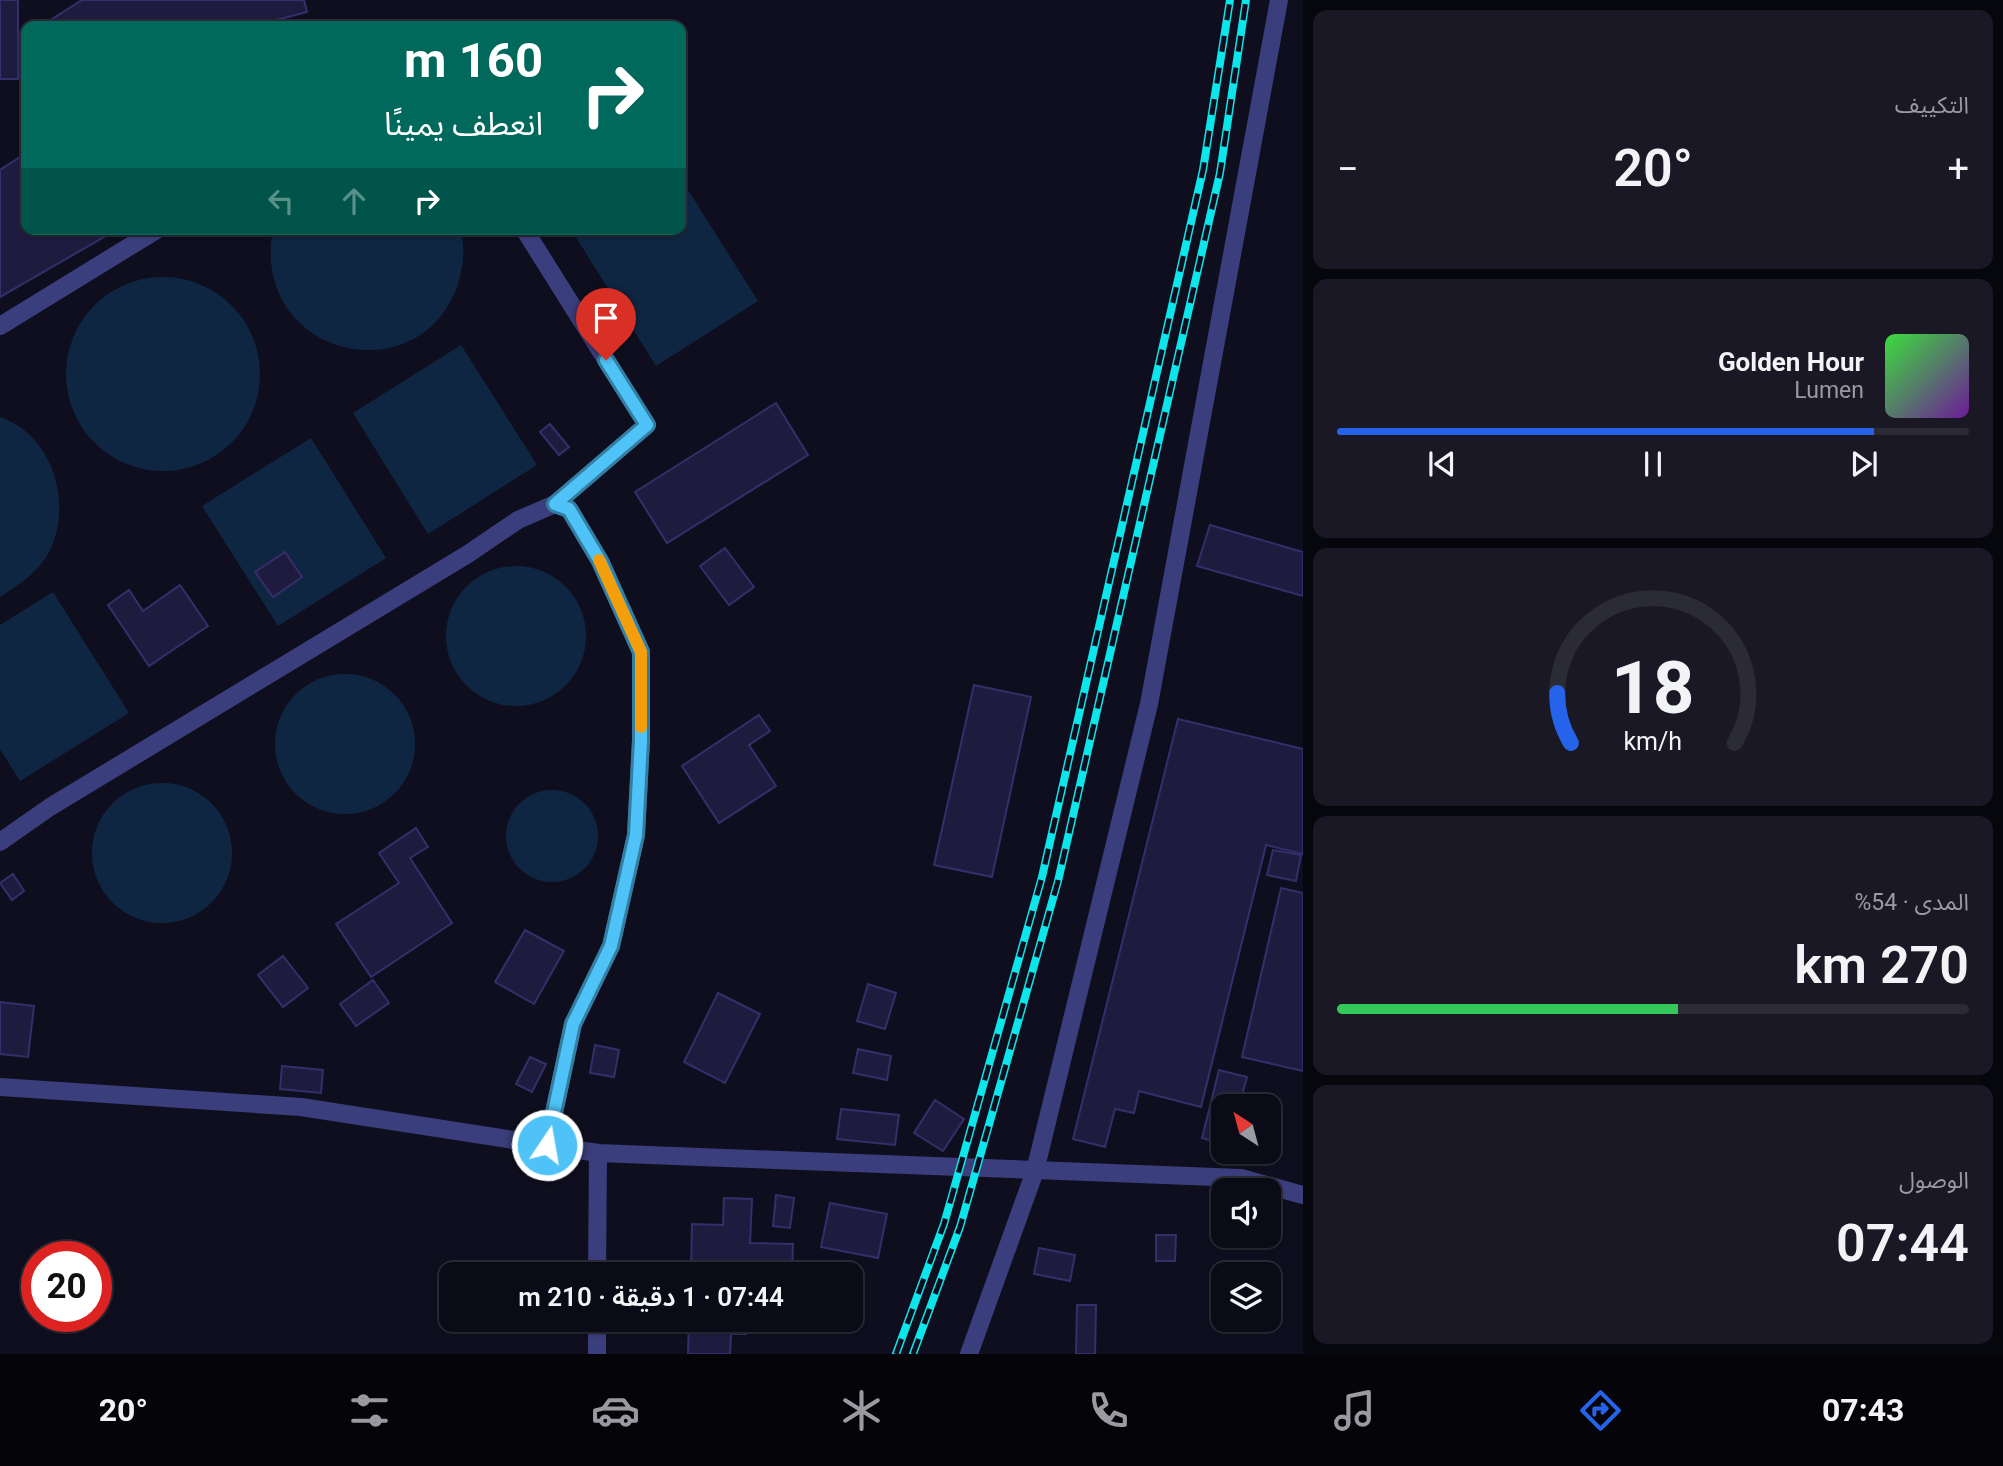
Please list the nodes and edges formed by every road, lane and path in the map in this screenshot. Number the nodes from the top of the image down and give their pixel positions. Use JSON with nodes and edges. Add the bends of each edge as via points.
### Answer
{"nodes":[{"id":1,"x":1279,"y":0,"type":"edge"},
{"id":2,"x":148,"y":235,"type":"edge"},
{"id":3,"x":528,"y":235,"type":"edge"},
{"id":4,"x":0,"y":326,"type":"edge"},
{"id":5,"x":555,"y":504,"type":"junction"},
{"id":6,"x":0,"y":842,"type":"edge"},
{"id":7,"x":0,"y":1087,"type":"edge"},
{"id":8,"x":547,"y":1145,"type":"junction"},
{"id":9,"x":598,"y":1153,"type":"junction"},
{"id":10,"x":1035,"y":1171,"type":"junction"},
{"id":11,"x":1303,"y":1195,"type":"edge"},
{"id":12,"x":597,"y":1262,"type":"edge"},
{"id":13,"x":597,"y":1332,"type":"edge"},
{"id":14,"x":597,"y":1354,"type":"edge"},
{"id":15,"x":969,"y":1354,"type":"edge"}],
"edges":[{"from":1,"to":10,"type":"street","via":[[1149,705]]},
{"from":2,"to":4,"type":"street"},
{"from":3,"to":5,"type":"street","via":[[647,425]]},
{"from":5,"to":6,"type":"street","via":[[518,520]]},
{"from":5,"to":8,"type":"street","via":[[569,509],[600,561],[641,652],[641,740],[636,835],[611,946],[573,1024]]},
{"from":7,"to":8,"type":"street","via":[[301,1107]]},
{"from":8,"to":9,"type":"street"},
{"from":9,"to":10,"type":"street"},
{"from":9,"to":12,"type":"street"},
{"from":10,"to":11,"type":"street","via":[[1241,1178]]},
{"from":10,"to":15,"type":"street"},
{"from":13,"to":14,"type":"street"}]}
